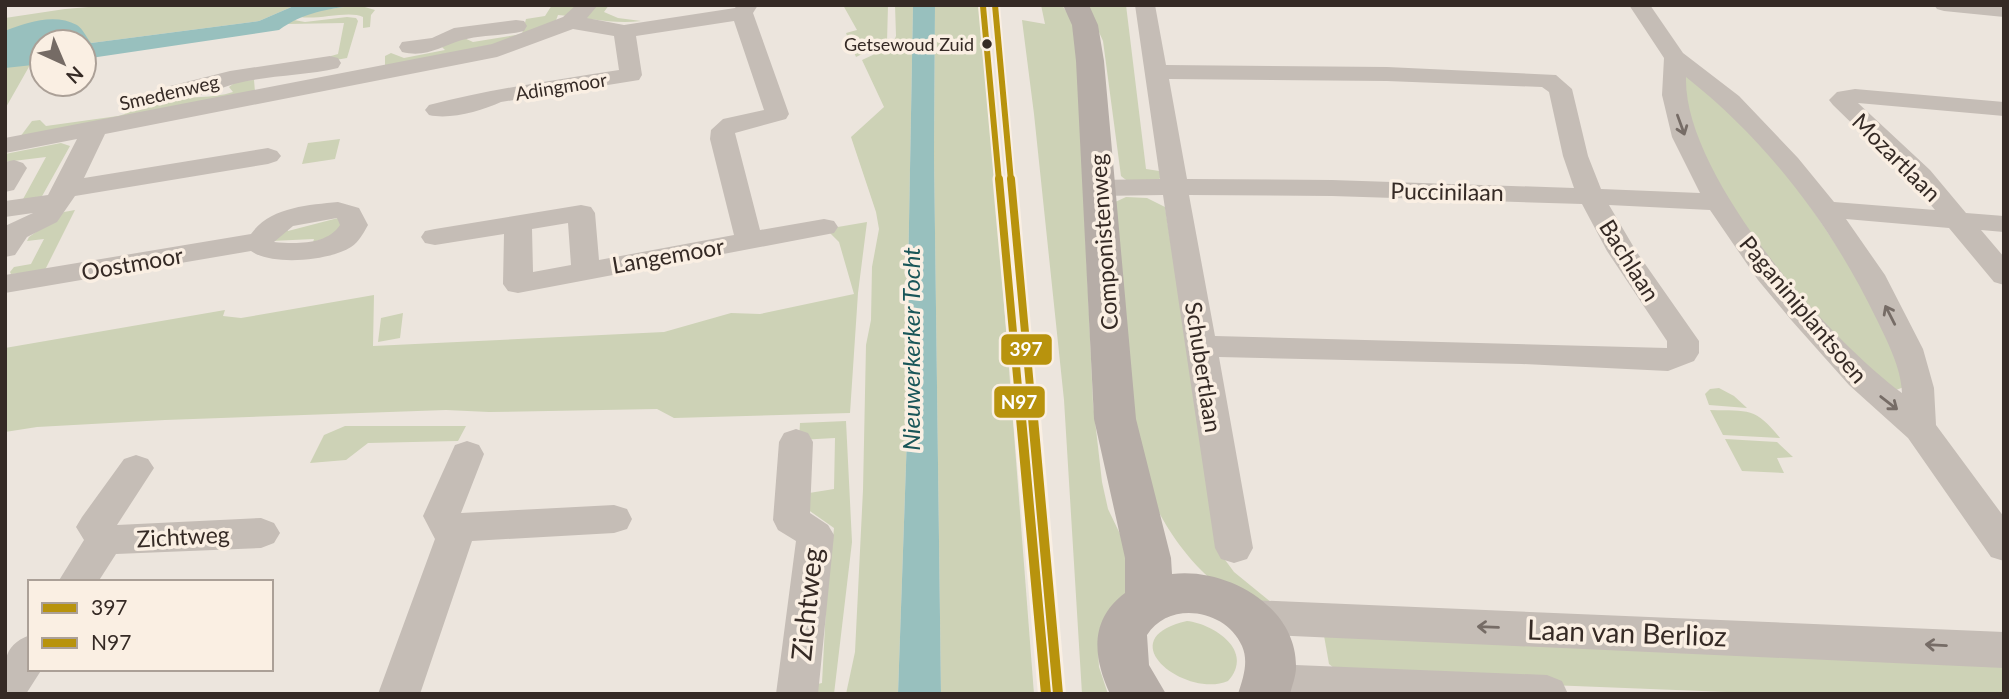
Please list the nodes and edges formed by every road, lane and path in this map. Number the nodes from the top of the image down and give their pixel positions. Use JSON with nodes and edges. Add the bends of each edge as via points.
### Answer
{"nodes":[{"id":1,"x":589,"y":5,"type":"edge"},
{"id":2,"x":1076,"y":5,"type":"edge"},
{"id":3,"x":1145,"y":5,"type":"edge"},
{"id":4,"x":1639,"y":5,"type":"edge"},
{"id":5,"x":1944,"y":5,"type":"edge"},
{"id":6,"x":745,"y":9,"type":"edge"},
{"id":7,"x":2004,"y":11,"type":"edge"},
{"id":8,"x":571,"y":22,"type":"junction"},
{"id":9,"x":517,"y":25,"type":"dead end"},
{"id":10,"x":624,"y":31,"type":"junction"},
{"id":11,"x":1675,"y":58,"type":"junction"},
{"id":12,"x":330,"y":63,"type":"dead end"},
{"id":13,"x":264,"y":72,"type":"junction"},
{"id":14,"x":1156,"y":72,"type":"junction"},
{"id":15,"x":375,"y":74,"type":"junction"},
{"id":16,"x":257,"y":97,"type":"junction"},
{"id":17,"x":2004,"y":108,"type":"edge"},
{"id":18,"x":437,"y":110,"type":"dead end"},
{"id":19,"x":95,"y":128,"type":"junction"},
{"id":20,"x":268,"y":156,"type":"dead end"},
{"id":21,"x":7,"y":161,"type":"edge"},
{"id":22,"x":1175,"y":186,"type":"junction"},
{"id":23,"x":1099,"y":188,"type":"junction"},
{"id":24,"x":60,"y":195,"type":"junction"},
{"id":25,"x":1591,"y":195,"type":"junction"},
{"id":26,"x":1718,"y":202,"type":"junction"},
{"id":27,"x":5,"y":209,"type":"edge"},
{"id":28,"x":1826,"y":209,"type":"junction"},
{"id":29,"x":1958,"y":219,"type":"junction"},
{"id":30,"x":518,"y":223,"type":"junction"},
{"id":31,"x":2004,"y":224,"type":"edge"},
{"id":32,"x":824,"y":227,"type":"dead end"},
{"id":33,"x":435,"y":237,"type":"dead end"},
{"id":34,"x":260,"y":241,"type":"dead end"},
{"id":35,"x":749,"y":241,"type":"junction"},
{"id":36,"x":5,"y":248,"type":"edge"},
{"id":37,"x":586,"y":270,"type":"junction"},
{"id":38,"x":2004,"y":276,"type":"edge"},
{"id":39,"x":5,"y":285,"type":"edge"},
{"id":40,"x":1199,"y":346,"type":"junction"},
{"id":41,"x":1919,"y":426,"type":"junction"},
{"id":42,"x":796,"y":442,"type":"dead end"},
{"id":43,"x":467,"y":454,"type":"dead end"},
{"id":44,"x":136,"y":468,"type":"dead end"},
{"id":45,"x":1129,"y":481,"type":"junction"},
{"id":46,"x":614,"y":519,"type":"dead end"},
{"id":47,"x":448,"y":528,"type":"junction"},
{"id":48,"x":261,"y":533,"type":"dead end"},
{"id":49,"x":105,"y":540,"type":"junction"},
{"id":50,"x":2004,"y":546,"type":"edge"},
{"id":51,"x":1234,"y":548,"type":"dead end"},
{"id":52,"x":78,"y":580,"type":"edge"},
{"id":53,"x":1196,"y":592,"type":"junction"},
{"id":54,"x":1149,"y":600,"type":"junction"},
{"id":55,"x":1250,"y":617,"type":"junction"},
{"id":56,"x":2004,"y":650,"type":"edge"},
{"id":57,"x":28,"y":656,"type":"edge"},
{"id":58,"x":1267,"y":688,"type":"edge"},
{"id":59,"x":5,"y":690,"type":"edge"},
{"id":60,"x":399,"y":694,"type":"edge"},
{"id":61,"x":797,"y":694,"type":"edge"},
{"id":62,"x":1140,"y":694,"type":"edge"},
{"id":63,"x":1546,"y":694,"type":"edge"}],
"edges":[{"from":1,"to":8,"type":"street","name":"Smedenweg"},
{"from":2,"to":23,"type":"main road","name":"Componistenweg","via":[[1085,25],[1090,61]]},
{"from":3,"to":14,"type":"street","name":"Schubertlaan"},
{"from":4,"to":11,"type":"street"},
{"from":5,"to":7,"type":"street"},
{"from":6,"to":10,"type":"street","name":"Langemoor"},
{"from":6,"to":35,"type":"street","name":"Langemoor","via":[[777,114],[732,124],[723,131]]},
{"from":8,"to":10,"type":"street"},
{"from":8,"to":15,"type":"street","name":"Smedenweg","via":[[497,50]]},
{"from":9,"to":15,"type":"street","via":[[378,52]]},
{"from":10,"to":18,"type":"street","name":"Adingmoor","via":[[631,75]]},
{"from":11,"to":26,"type":"street","name":"Paganiniplantsoen","one_way":true,"via":[[1672,80],[1678,117]]},
{"from":11,"to":28,"type":"street","via":[[1731,101]]},
{"from":12,"to":13,"type":"street","name":"Smedenweg"},
{"from":13,"to":16,"type":"street"},
{"from":13,"to":21,"type":"street","name":"Smedenweg","via":[[119,105],[21,120]]},
{"from":14,"to":22,"type":"street","name":"Schubertlaan"},
{"from":14,"to":25,"type":"street","name":"Bachlaan","via":[[1549,80],[1560,89],[1574,152]]},
{"from":15,"to":16,"type":"street","name":"Smedenweg"},
{"from":16,"to":19,"type":"street","name":"Smedenweg"},
{"from":17,"to":29,"type":"street","name":"Mozartlaan","via":[[1855,96],[1841,100],[1922,176]]},
{"from":19,"to":21,"type":"street","name":"Smedenweg"},
{"from":19,"to":24,"type":"street"},
{"from":20,"to":24,"type":"street"},
{"from":22,"to":23,"type":"street"},
{"from":22,"to":25,"type":"street","name":"Puccinilaan"},
{"from":22,"to":40,"type":"street","name":"Schubertlaan"},
{"from":23,"to":45,"type":"main road","name":"Componistenweg","via":[[1115,419]]},
{"from":24,"to":27,"type":"street"},
{"from":24,"to":36,"type":"street","via":[[47,216],[16,231]]},
{"from":25,"to":26,"type":"street","name":"Puccinilaan"},
{"from":25,"to":40,"type":"street","name":"Bachlaan","via":[[1683,341],[1684,353],[1668,360]]},
{"from":26,"to":41,"type":"street","name":"Paganiniplantsoen","one_way":true,"via":[[1762,268],[1838,355]]},
{"from":28,"to":29,"type":"street"},
{"from":41,"to":28,"type":"street","one_way":true,"via":[[1918,388],[1907,349],[1870,275]]},
{"from":29,"to":31,"type":"street"},
{"from":29,"to":38,"type":"street","name":"Mozartlaan"},
{"from":30,"to":33,"type":"street","name":"Langemoor"},
{"from":30,"to":37,"type":"street","name":"Langemoor","via":[[581,213]]},
{"from":30,"to":37,"type":"street","name":"Langemoor","via":[[518,284]]},
{"from":32,"to":35,"type":"street","name":"Langemoor"},
{"from":34,"to":39,"type":"street","name":"Oostmoor"},
{"from":35,"to":37,"type":"street","name":"Langemoor"},
{"from":40,"to":51,"type":"street","name":"Schubertlaan"},
{"from":41,"to":50,"type":"street","name":"Paganiniplantsoen"},
{"from":42,"to":61,"type":"street","name":"Zichtweg","via":[[791,520],[815,535]]},
{"from":43,"to":47,"type":"street","via":[[441,516]]},
{"from":44,"to":49,"type":"street","name":"Zichtweg","via":[[95,527]]},
{"from":45,"to":53,"type":"main road","name":"Componistenweg","via":[[1173,565]]},
{"from":45,"to":54,"type":"main road","name":"Componistenweg","via":[[1149,558]]},
{"from":46,"to":47,"type":"street"},
{"from":47,"to":60,"type":"street","via":[[454,538]]},
{"from":48,"to":49,"type":"street","name":"Zichtweg"},
{"from":49,"to":52,"type":"street","name":"Zichtweg"},
{"from":53,"to":54,"type":"main road"},
{"from":53,"to":55,"type":"main road","via":[[1225,600]]},
{"from":54,"to":62,"type":"main road","via":[[1132,616],[1121,636],[1121,660]]},
{"from":56,"to":55,"type":"street","name":"Laan van Berlioz","one_way":true},
{"from":55,"to":58,"type":"main road","via":[[1265,637],[1272,660]]},
{"from":57,"to":59,"type":"street"},
{"from":58,"to":63,"type":"street"}]}
